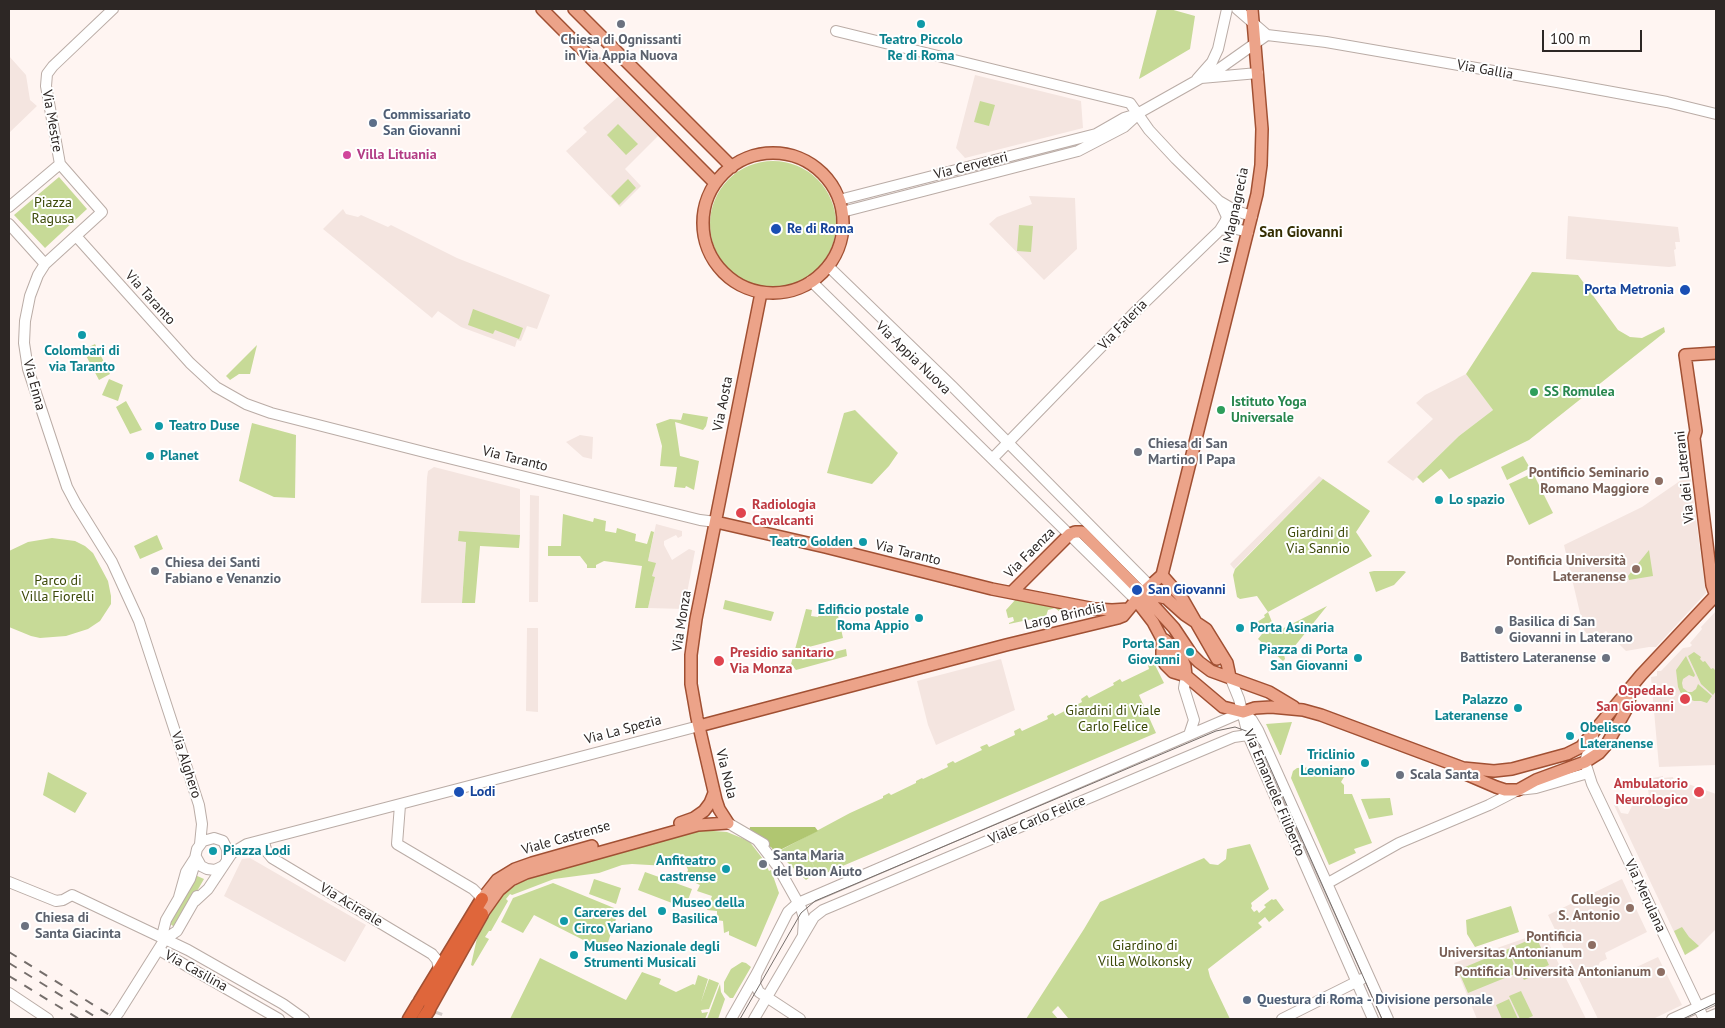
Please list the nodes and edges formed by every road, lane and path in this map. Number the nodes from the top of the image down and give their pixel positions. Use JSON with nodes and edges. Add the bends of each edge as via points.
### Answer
{"nodes":[{"id":1,"x":542,"y":9,"type":"edge"},
{"id":2,"x":574,"y":9,"type":"edge"},
{"id":3,"x":1227,"y":9,"type":"edge"},
{"id":4,"x":1237,"y":9,"type":"edge"},
{"id":5,"x":1252,"y":9,"type":"edge"},
{"id":6,"x":109,"y":11,"type":"edge"},
{"id":7,"x":1253,"y":22,"type":"junction"},
{"id":8,"x":836,"y":31,"type":"dead end"},
{"id":9,"x":1267,"y":35,"type":"junction"},
{"id":10,"x":1255,"y":44,"type":"junction"},
{"id":11,"x":1219,"y":45,"type":"junction"},
{"id":12,"x":1227,"y":62,"type":"junction"},
{"id":13,"x":1207,"y":73,"type":"junction"},
{"id":14,"x":1258,"y":73,"type":"junction"},
{"id":15,"x":1238,"y":74,"type":"junction"},
{"id":16,"x":1137,"y":114,"type":"junction"},
{"id":17,"x":1716,"y":114,"type":"edge"},
{"id":18,"x":60,"y":164,"type":"junction"},
{"id":19,"x":732,"y":167,"type":"junction"},
{"id":20,"x":715,"y":183,"type":"junction"},
{"id":21,"x":839,"y":200,"type":"junction"},
{"id":22,"x":1219,"y":201,"type":"junction"},
{"id":23,"x":9,"y":207,"type":"edge"},
{"id":24,"x":842,"y":212,"type":"junction"},
{"id":25,"x":1252,"y":216,"type":"junction"},
{"id":26,"x":9,"y":224,"type":"edge"},
{"id":27,"x":1220,"y":230,"type":"junction"},
{"id":28,"x":1248,"y":232,"type":"junction"},
{"id":29,"x":76,"y":236,"type":"junction"},
{"id":30,"x":46,"y":264,"type":"junction"},
{"id":31,"x":828,"y":266,"type":"junction"},
{"id":32,"x":812,"y":281,"type":"junction"},
{"id":33,"x":761,"y":293,"type":"junction"},
{"id":34,"x":1716,"y":353,"type":"edge"},
{"id":35,"x":1008,"y":441,"type":"junction"},
{"id":36,"x":993,"y":458,"type":"junction"},
{"id":37,"x":716,"y":522,"type":"junction"},
{"id":38,"x":1070,"y":534,"type":"junction"},
{"id":39,"x":1162,"y":575,"type":"junction"},
{"id":40,"x":1012,"y":592,"type":"junction"},
{"id":41,"x":1716,"y":595,"type":"edge"},
{"id":42,"x":1142,"y":596,"type":"junction"},
{"id":43,"x":133,"y":607,"type":"joint"},
{"id":44,"x":1196,"y":622,"type":"junction"},
{"id":45,"x":1162,"y":638,"type":"junction"},
{"id":46,"x":1006,"y":645,"type":"joint"},
{"id":47,"x":1186,"y":676,"type":"junction"},
{"id":48,"x":1230,"y":678,"type":"junction"},
{"id":49,"x":1635,"y":682,"type":"junction"},
{"id":50,"x":1298,"y":709,"type":"junction"},
{"id":51,"x":1243,"y":712,"type":"junction"},
{"id":52,"x":699,"y":726,"type":"junction"},
{"id":53,"x":1593,"y":734,"type":"junction"},
{"id":54,"x":1189,"y":735,"type":"junction"},
{"id":55,"x":1248,"y":735,"type":"junction"},
{"id":56,"x":1558,"y":756,"type":"junction"},
{"id":57,"x":1447,"y":762,"type":"junction"},
{"id":58,"x":1587,"y":767,"type":"junction"},
{"id":59,"x":1518,"y":790,"type":"junction"},
{"id":60,"x":714,"y":793,"type":"junction"},
{"id":61,"x":400,"y":805,"type":"junction"},
{"id":62,"x":202,"y":816,"type":"junction"},
{"id":63,"x":728,"y":822,"type":"junction"},
{"id":64,"x":221,"y":840,"type":"junction"},
{"id":65,"x":263,"y":840,"type":"junction"},
{"id":66,"x":200,"y":844,"type":"junction"},
{"id":67,"x":247,"y":844,"type":"junction"},
{"id":68,"x":195,"y":857,"type":"junction"},
{"id":69,"x":223,"y":865,"type":"junction"},
{"id":70,"x":9,"y":882,"type":"edge"},
{"id":71,"x":1328,"y":883,"type":"junction"},
{"id":72,"x":482,"y":899,"type":"junction"},
{"id":73,"x":798,"y":903,"type":"junction"},
{"id":74,"x":482,"y":914,"type":"junction"},
{"id":75,"x":803,"y":936,"type":"junction"},
{"id":76,"x":165,"y":939,"type":"junction"},
{"id":77,"x":158,"y":950,"type":"junction"},
{"id":78,"x":445,"y":970,"type":"junction"},
{"id":79,"x":757,"y":973,"type":"junction"},
{"id":80,"x":1369,"y":976,"type":"junction"},
{"id":81,"x":1356,"y":981,"type":"junction"},
{"id":82,"x":9,"y":993,"type":"edge"},
{"id":83,"x":766,"y":997,"type":"junction"},
{"id":84,"x":1716,"y":998,"type":"edge"},
{"id":85,"x":1698,"y":1007,"type":"junction"},
{"id":86,"x":428,"y":1011,"type":"edge"},
{"id":87,"x":1716,"y":1014,"type":"edge"},
{"id":88,"x":117,"y":1015,"type":"edge"},
{"id":89,"x":48,"y":1019,"type":"edge"},
{"id":90,"x":279,"y":1019,"type":"edge"},
{"id":91,"x":304,"y":1019,"type":"edge"},
{"id":92,"x":409,"y":1019,"type":"edge"},
{"id":93,"x":731,"y":1019,"type":"edge"},
{"id":94,"x":754,"y":1019,"type":"edge"},
{"id":95,"x":800,"y":1019,"type":"edge"},
{"id":96,"x":1282,"y":1019,"type":"edge"},
{"id":97,"x":1373,"y":1019,"type":"edge"},
{"id":98,"x":1388,"y":1019,"type":"edge"},
{"id":99,"x":1672,"y":1019,"type":"edge"},
{"id":100,"x":1704,"y":1019,"type":"edge"}],
"edges":[{"from":1,"to":20,"type":"main road"},
{"from":2,"to":19,"type":"main road"},
{"from":3,"to":11,"type":"main road"},
{"from":4,"to":7,"type":"main road"},
{"from":5,"to":7,"type":"main road","name":"Via Magnagrecia"},
{"from":6,"to":18,"type":"main road","name":"Via Mestre","via":[[51,68],[46,78]]},
{"from":7,"to":9,"type":"main road"},
{"from":7,"to":10,"type":"main road","name":"Via Magnagrecia"},
{"from":8,"to":16,"type":"main road","via":[[1130,103]]},
{"from":9,"to":10,"type":"main road"},
{"from":9,"to":17,"type":"main road","name":"Via Gallia","via":[[1557,82]]},
{"from":10,"to":12,"type":"main road"},
{"from":10,"to":14,"type":"main road","name":"Via Magnagrecia"},
{"from":11,"to":12,"type":"main road"},
{"from":11,"to":13,"type":"main road"},
{"from":12,"to":13,"type":"main road"},
{"from":12,"to":15,"type":"main road","via":[[1230,70]]},
{"from":13,"to":15,"type":"main road"},
{"from":13,"to":16,"type":"main road"},
{"from":14,"to":15,"type":"main road"},
{"from":14,"to":25,"type":"main road","name":"Via Magnagrecia","via":[[1262,150]]},
{"from":16,"to":21,"type":"main road","name":"Via Cerveteri","via":[[1096,134]]},
{"from":16,"to":22,"type":"main road"},
{"from":16,"to":24,"type":"main road","name":"Via Cerveteri","via":[[1124,127],[1068,154]]},
{"from":18,"to":23,"type":"main road"},
{"from":18,"to":29,"type":"main road","via":[[102,212]]},
{"from":19,"to":20,"type":"main road"},
{"from":19,"to":21,"type":"main road","via":[[763,154],[795,156],[824,175]]},
{"from":20,"to":33,"type":"main road","via":[[707,198],[704,215],[708,250],[715,264],[730,279]]},
{"from":21,"to":24,"type":"main road"},
{"from":22,"to":25,"type":"main road"},
{"from":22,"to":27,"type":"main road","via":[[1226,217]]},
{"from":24,"to":31,"type":"main road","via":[[840,243]]},
{"from":25,"to":28,"type":"main road","name":"Via Magnagrecia"},
{"from":26,"to":30,"type":"main road"},
{"from":27,"to":28,"type":"main road","via":[[1233,228]]},
{"from":27,"to":35,"type":"main road","name":"Via Faleria"},
{"from":28,"to":39,"type":"main road","name":"Via Magnagrecia"},
{"from":29,"to":30,"type":"main road"},
{"from":29,"to":37,"type":"main road","name":"Via Taranto","via":[[190,363],[216,388],[246,404],[428,454]]},
{"from":30,"to":43,"type":"main road","name":"Via Enna","via":[[36,279],[27,308],[26,357],[30,378],[59,467]]},
{"from":31,"to":32,"type":"main road"},
{"from":31,"to":35,"type":"main road","name":"Via Appia Nuova"},
{"from":32,"to":33,"type":"main road","via":[[786,292]]},
{"from":32,"to":36,"type":"main road","name":"Via Appia Nuova"},
{"from":33,"to":37,"type":"main road","name":"Via Aosta"},
{"from":34,"to":41,"type":"main road","name":"Via dei Laterani","via":[[1685,355]]},
{"from":35,"to":36,"type":"main road"},
{"from":35,"to":42,"type":"main road","name":"Via Appia Nuova","via":[[1137,571]]},
{"from":36,"to":38,"type":"main road","name":"Via Appia Nuova"},
{"from":37,"to":40,"type":"main road","name":"Via Taranto"},
{"from":37,"to":52,"type":"main road","name":"Via Monza","via":[[691,655],[691,684]]},
{"from":38,"to":40,"type":"main road","name":"Via Faenza"},
{"from":38,"to":42,"type":"main road","name":"Via Appia Nuova","via":[[1076,531],[1085,534]]},
{"from":39,"to":42,"type":"main road"},
{"from":39,"to":44,"type":"main road","via":[[1179,594]]},
{"from":40,"to":42,"type":"main road","name":"Largo Brindisi","via":[[1112,610]]},
{"from":41,"to":49,"type":"main road"},
{"from":42,"to":44,"type":"main road","via":[[1166,598]]},
{"from":42,"to":45,"type":"main road"},
{"from":42,"to":46,"type":"main road","name":"Largo Brindisi","via":[[1123,616],[1114,620]]},
{"from":42,"to":48,"type":"main road","via":[[1177,631],[1197,660],[1211,671]]},
{"from":43,"to":62,"type":"main road","name":"Via Alghero"},
{"from":44,"to":48,"type":"main road"},
{"from":44,"to":48,"type":"main road","via":[[1210,634],[1226,663]]},
{"from":45,"to":47,"type":"main road"},
{"from":45,"to":47,"type":"main road","via":[[1179,653]]},
{"from":45,"to":47,"type":"main road","via":[[1165,664],[1173,672]]},
{"from":46,"to":52,"type":"main road","name":"Via La Spezia"},
{"from":47,"to":51,"type":"main road","via":[[1221,706]]},
{"from":47,"to":54,"type":"main road","via":[[1184,688],[1194,720]]},
{"from":48,"to":50,"type":"main road","via":[[1272,693]]},
{"from":48,"to":51,"type":"main road"},
{"from":49,"to":53,"type":"main road"},
{"from":49,"to":58,"type":"main road","via":[[1628,708],[1603,749]]},
{"from":50,"to":51,"type":"main road","via":[[1268,707]]},
{"from":50,"to":57,"type":"main road","via":[[1321,714]]},
{"from":51,"to":54,"type":"main road"},
{"from":51,"to":55,"type":"main road","name":"Via Emanuele Filiberto"},
{"from":51,"to":71,"type":"main road","name":"Via Emanuele Filiberto","via":[[1258,730]]},
{"from":52,"to":60,"type":"main road","name":"Via Nola"},
{"from":52,"to":61,"type":"main road","name":"Via La Spezia"},
{"from":53,"to":56,"type":"main road","via":[[1576,750]]},
{"from":53,"to":58,"type":"main road"},
{"from":54,"to":73,"type":"main road","name":"Viale Carlo Felice"},
{"from":55,"to":75,"type":"main road","name":"Viale Carlo Felice","via":[[1234,737],[827,908],[814,917]]},
{"from":55,"to":81,"type":"main road","name":"Via Emanuele Filiberto"},
{"from":56,"to":57,"type":"main road","via":[[1494,771],[1471,770]]},
{"from":56,"to":58,"type":"main road"},
{"from":57,"to":59,"type":"main road","via":[[1489,785]]},
{"from":58,"to":59,"type":"main road","via":[[1536,780]]},
{"from":58,"to":85,"type":"main road","name":"Via Merulana","via":[[1625,856]]},
{"from":59,"to":71,"type":"main road","via":[[1383,852]]},
{"from":60,"to":63,"type":"main road","name":"Via Nola","via":[[719,810]]},
{"from":60,"to":72,"type":"main road","name":"Viale Castrense","via":[[706,808],[694,818],[526,865],[498,880]]},
{"from":61,"to":65,"type":"main road","name":"Via La Spezia"},
{"from":61,"to":72,"type":"main road","via":[[398,844],[473,889]]},
{"from":62,"to":64,"type":"main road","name":"Via Alghero"},
{"from":62,"to":66,"type":"main road","name":"Via Alghero"},
{"from":63,"to":73,"type":"main road","name":"Via Nola","via":[[758,841],[778,867]]},
{"from":63,"to":74,"type":"main road","name":"Viale Castrense","via":[[698,825],[526,873],[499,890]]},
{"from":64,"to":66,"type":"main road","via":[[207,839]]},
{"from":64,"to":67,"type":"main road","name":"Via La Spezia"},
{"from":64,"to":69,"type":"main road","via":[[227,849]]},
{"from":65,"to":67,"type":"main road","name":"Via La Spezia"},
{"from":65,"to":78,"type":"main road","name":"Via Acireale","via":[[272,858],[432,954]]},
{"from":66,"to":68,"type":"main road"},
{"from":67,"to":69,"type":"main road","name":"Via La Spezia","via":[[236,850]]},
{"from":68,"to":69,"type":"main road","via":[[204,868],[211,870]]},
{"from":68,"to":76,"type":"main road","via":[[164,924]]},
{"from":69,"to":76,"type":"main road","via":[[210,875],[206,887],[177,931]]},
{"from":70,"to":76,"type":"main road","name":"Via Casilina","via":[[56,901],[72,895]]},
{"from":71,"to":80,"type":"main road","name":"Via Emanuele Filiberto"},
{"from":72,"to":74,"type":"main road"},
{"from":72,"to":78,"type":"highway","name":"Viale Castrense"},
{"from":73,"to":75,"type":"main road","name":"Via Nola","via":[[803,915]]},
{"from":73,"to":79,"type":"main road","via":[[786,914]]},
{"from":74,"to":78,"type":"highway","name":"Viale Castrense"},
{"from":75,"to":83,"type":"main road"},
{"from":76,"to":77,"type":"main road"},
{"from":76,"to":91,"type":"main road","name":"Via Casilina","via":[[283,1004]]},
{"from":77,"to":88,"type":"main road","name":"Via Casilina"},
{"from":77,"to":90,"type":"main road","name":"Via Casilina"},
{"from":78,"to":86,"type":"highway","name":"Viale Castrense"},
{"from":79,"to":83,"type":"main road","via":[[756,988]]},
{"from":79,"to":93,"type":"main road"},
{"from":80,"to":81,"type":"main road"},
{"from":80,"to":98,"type":"main road","name":"Via Emanuele Filiberto"},
{"from":81,"to":96,"type":"main road"},
{"from":81,"to":97,"type":"main road","name":"Via Emanuele Filiberto"},
{"from":82,"to":89,"type":"main road"},
{"from":83,"to":94,"type":"main road"},
{"from":83,"to":95,"type":"main road"},
{"from":84,"to":85,"type":"main road"},
{"from":85,"to":99,"type":"main road"},
{"from":85,"to":100,"type":"main road","name":"Via Merulana"},
{"from":86,"to":92,"type":"highway","name":"Viale Castrense"},
{"from":87,"to":100,"type":"main road"}]}
